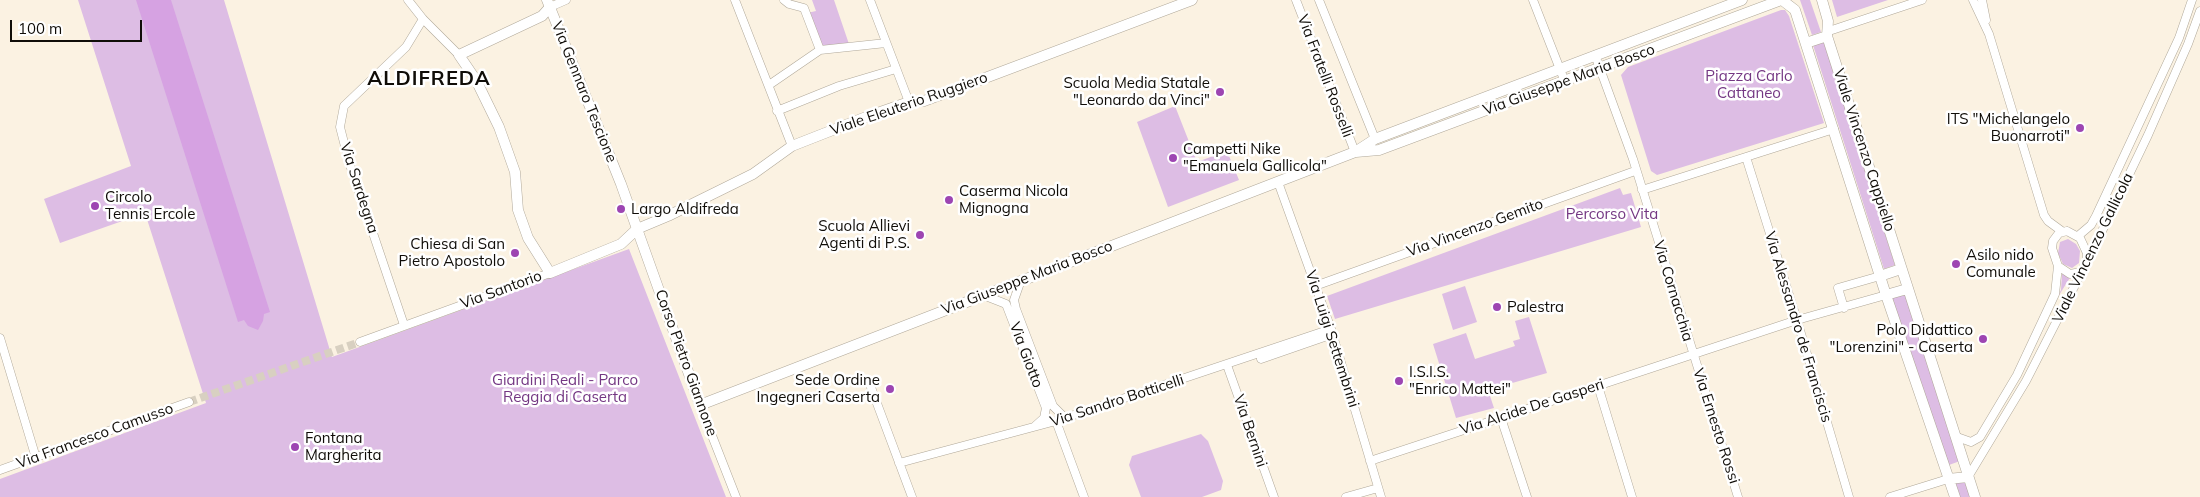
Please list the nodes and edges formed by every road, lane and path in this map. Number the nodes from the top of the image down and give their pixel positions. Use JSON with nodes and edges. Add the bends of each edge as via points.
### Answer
{"nodes":[{"id":1,"x":408,"y":0,"type":"edge"},
{"id":2,"x":566,"y":0,"type":"edge"},
{"id":3,"x":735,"y":0,"type":"edge"},
{"id":4,"x":784,"y":0,"type":"edge"},
{"id":5,"x":870,"y":0,"type":"edge"},
{"id":6,"x":1192,"y":0,"type":"edge"},
{"id":7,"x":1296,"y":0,"type":"edge"},
{"id":8,"x":1319,"y":0,"type":"edge"},
{"id":9,"x":1533,"y":0,"type":"edge"},
{"id":10,"x":1742,"y":0,"type":"edge"},
{"id":11,"x":1781,"y":0,"type":"edge"},
{"id":12,"x":1822,"y":0,"type":"edge"},
{"id":13,"x":1922,"y":0,"type":"edge"},
{"id":14,"x":1974,"y":0,"type":"edge"},
{"id":15,"x":1982,"y":0,"type":"edge"},
{"id":16,"x":2192,"y":0,"type":"edge"},
{"id":17,"x":549,"y":3,"type":"edge"},
{"id":18,"x":2200,"y":12,"type":"edge"},
{"id":19,"x":423,"y":19,"type":"junction"},
{"id":20,"x":1828,"y":33,"type":"junction"},
{"id":21,"x":1989,"y":34,"type":"junction"},
{"id":22,"x":886,"y":43,"type":"junction"},
{"id":23,"x":1806,"y":43,"type":"junction"},
{"id":24,"x":820,"y":50,"type":"junction"},
{"id":25,"x":459,"y":55,"type":"junction"},
{"id":26,"x":1595,"y":55,"type":"junction"},
{"id":27,"x":1560,"y":68,"type":"junction"},
{"id":28,"x":896,"y":69,"type":"junction"},
{"id":29,"x":1600,"y":69,"type":"junction"},
{"id":30,"x":1565,"y":82,"type":"junction"},
{"id":31,"x":768,"y":85,"type":"junction"},
{"id":32,"x":909,"y":102,"type":"junction"},
{"id":33,"x":778,"y":111,"type":"junction"},
{"id":34,"x":1834,"y":129,"type":"junction"},
{"id":35,"x":1375,"y":139,"type":"junction"},
{"id":36,"x":792,"y":146,"type":"junction"},
{"id":37,"x":1379,"y":150,"type":"junction"},
{"id":38,"x":1355,"y":152,"type":"junction"},
{"id":39,"x":1746,"y":157,"type":"junction"},
{"id":40,"x":1635,"y":170,"type":"junction"},
{"id":41,"x":1278,"y":182,"type":"junction"},
{"id":42,"x":1642,"y":190,"type":"junction"},
{"id":43,"x":637,"y":229,"type":"junction"},
{"id":44,"x":2063,"y":232,"type":"junction"},
{"id":45,"x":2078,"y":236,"type":"junction"},
{"id":46,"x":2058,"y":266,"type":"junction"},
{"id":47,"x":2084,"y":266,"type":"junction"},
{"id":48,"x":1901,"y":269,"type":"junction"},
{"id":49,"x":550,"y":273,"type":"junction"},
{"id":50,"x":1880,"y":276,"type":"junction"},
{"id":51,"x":1021,"y":280,"type":"junction"},
{"id":52,"x":1315,"y":286,"type":"junction"},
{"id":53,"x":1907,"y":289,"type":"junction"},
{"id":54,"x":982,"y":295,"type":"junction"},
{"id":55,"x":1886,"y":296,"type":"junction"},
{"id":56,"x":1844,"y":308,"type":"junction"},
{"id":57,"x":1797,"y":320,"type":"junction"},
{"id":58,"x":404,"y":325,"type":"junction"},
{"id":59,"x":1332,"y":331,"type":"junction"},
{"id":60,"x":0,"y":338,"type":"edge"},
{"id":61,"x":360,"y":342,"type":"tunnel mouth"},
{"id":62,"x":1693,"y":355,"type":"junction"},
{"id":63,"x":1228,"y":367,"type":"junction"},
{"id":64,"x":869,"y":382,"type":"dead end"},
{"id":65,"x":1598,"y":386,"type":"junction"},
{"id":66,"x":190,"y":402,"type":"tunnel mouth"},
{"id":67,"x":700,"y":405,"type":"junction"},
{"id":68,"x":1065,"y":418,"type":"junction"},
{"id":69,"x":1501,"y":418,"type":"junction"},
{"id":70,"x":1056,"y":421,"type":"junction"},
{"id":71,"x":1034,"y":427,"type":"junction"},
{"id":72,"x":1957,"y":438,"type":"junction"},
{"id":73,"x":36,"y":458,"type":"junction"},
{"id":74,"x":1370,"y":460,"type":"junction"},
{"id":75,"x":899,"y":463,"type":"junction"},
{"id":76,"x":0,"y":470,"type":"edge"},
{"id":77,"x":1968,"y":477,"type":"junction"},
{"id":78,"x":1948,"y":478,"type":"junction"},
{"id":79,"x":1378,"y":488,"type":"junction"},
{"id":80,"x":736,"y":497,"type":"edge"},
{"id":81,"x":912,"y":497,"type":"edge"},
{"id":82,"x":1084,"y":497,"type":"edge"},
{"id":83,"x":1274,"y":497,"type":"edge"},
{"id":84,"x":1346,"y":497,"type":"edge"},
{"id":85,"x":1381,"y":497,"type":"edge"},
{"id":86,"x":1528,"y":497,"type":"edge"},
{"id":87,"x":1632,"y":497,"type":"edge"},
{"id":88,"x":1738,"y":497,"type":"edge"},
{"id":89,"x":1849,"y":497,"type":"edge"},
{"id":90,"x":1890,"y":497,"type":"edge"},
{"id":91,"x":1955,"y":497,"type":"edge"},
{"id":92,"x":1976,"y":497,"type":"edge"}],
"edges":[{"from":1,"to":19,"type":"street"},
{"from":2,"to":17,"type":"street"},
{"from":3,"to":31,"type":"street"},
{"from":4,"to":24,"type":"street","via":[[804,8]]},
{"from":5,"to":22,"type":"street"},
{"from":6,"to":32,"type":"street","name":"Viale Eleuterio Ruggiero","via":[[924,100]]},
{"from":7,"to":38,"type":"street","name":"Via Fratelli Rosselli"},
{"from":8,"to":35,"type":"street","name":"Via Fratelli Rosselli"},
{"from":9,"to":27,"type":"street"},
{"from":10,"to":26,"type":"street","name":"Via Giuseppe Maria Bosco"},
{"from":11,"to":23,"type":"street","via":[[1795,10]]},
{"from":11,"to":29,"type":"street","name":"Via Giuseppe Maria Bosco"},
{"from":12,"to":20,"type":"street","name":"Viale Vincenzo Cappiello"},
{"from":13,"to":20,"type":"street"},
{"from":14,"to":21,"type":"street"},
{"from":15,"to":21,"type":"street"},
{"from":16,"to":45,"type":"street","name":"Viale Vincenzo Gallicola","via":[[2179,38],[2096,216]]},
{"from":17,"to":25,"type":"street","via":[[542,16]]},
{"from":17,"to":43,"type":"street","name":"Via Gennaro Tescione"},
{"from":18,"to":47,"type":"street","name":"Viale Vincenzo Gallicola","via":[[2148,136]]},
{"from":19,"to":25,"type":"street"},
{"from":19,"to":58,"type":"street","name":"Via Sardegna","via":[[406,47],[344,106],[340,127],[348,162]]},
{"from":20,"to":23,"type":"street"},
{"from":20,"to":48,"type":"street","name":"Viale Vincenzo Cappiello"},
{"from":21,"to":44,"type":"street","via":[[2044,214]]},
{"from":22,"to":24,"type":"street"},
{"from":22,"to":28,"type":"street"},
{"from":23,"to":34,"type":"street","name":"Viale Vincenzo Cappiello"},
{"from":24,"to":31,"type":"street"},
{"from":25,"to":49,"type":"street","via":[[476,80],[499,127],[515,172],[518,210],[528,238]]},
{"from":26,"to":27,"type":"street","name":"Via Giuseppe Maria Bosco"},
{"from":26,"to":29,"type":"street"},
{"from":27,"to":30,"type":"street"},
{"from":27,"to":35,"type":"street","name":"Via Giuseppe Maria Bosco"},
{"from":28,"to":32,"type":"street"},
{"from":28,"to":33,"type":"street","via":[[839,86]]},
{"from":29,"to":30,"type":"street","name":"Via Giuseppe Maria Bosco"},
{"from":29,"to":40,"type":"street"},
{"from":30,"to":37,"type":"street","name":"Via Giuseppe Maria Bosco"},
{"from":31,"to":33,"type":"street"},
{"from":32,"to":36,"type":"street","name":"Viale Eleuterio Ruggiero"},
{"from":33,"to":36,"type":"street"},
{"from":34,"to":39,"type":"street"},
{"from":34,"to":50,"type":"street","name":"Viale Vincenzo Cappiello"},
{"from":35,"to":37,"type":"street","name":"Via Fratelli Rosselli"},
{"from":35,"to":38,"type":"street","name":"Via Giuseppe Maria Bosco"},
{"from":36,"to":43,"type":"street","name":"Viale Eleuterio Ruggiero","via":[[753,174]]},
{"from":37,"to":38,"type":"street","name":"Via Giuseppe Maria Bosco"},
{"from":38,"to":41,"type":"street","name":"Via Giuseppe Maria Bosco"},
{"from":39,"to":42,"type":"street"},
{"from":39,"to":57,"type":"street","name":"Via Alessandro de Franciscis"},
{"from":40,"to":42,"type":"street","name":"Via Cornacchia"},
{"from":40,"to":52,"type":"street","name":"Via Vincenzo Gemito"},
{"from":41,"to":51,"type":"street","name":"Via Giuseppe Maria Bosco"},
{"from":41,"to":52,"type":"street","name":"Via Luigi Settembrini"},
{"from":42,"to":62,"type":"street","name":"Via Cornacchia"},
{"from":43,"to":49,"type":"street","name":"Via Santorio","via":[[621,244]]},
{"from":43,"to":67,"type":"street","name":"Corso Pietro Giannone"},
{"from":44,"to":45,"type":"street"},
{"from":44,"to":46,"type":"street","name":"Viale Vincenzo Gallicola","via":[[2053,240]]},
{"from":45,"to":47,"type":"street","via":[[2087,253]]},
{"from":46,"to":47,"type":"street","via":[[2070,274],[2081,272]]},
{"from":46,"to":72,"type":"street","name":"Viale Vincenzo Gallicola","via":[[2055,294],[2017,375],[1980,437],[1971,442]]},
{"from":47,"to":77,"type":"street","name":"Viale Vincenzo Gallicola","via":[[2026,381]]},
{"from":48,"to":50,"type":"street"},
{"from":48,"to":53,"type":"street","name":"Viale Vincenzo Cappiello"},
{"from":49,"to":58,"type":"street","name":"Via Santorio"},
{"from":50,"to":55,"type":"street","name":"Viale Vincenzo Cappiello"},
{"from":50,"to":56,"type":"street","via":[[1838,288]]},
{"from":51,"to":54,"type":"street","name":"Via Giuseppe Maria Bosco"},
{"from":51,"to":68,"type":"street","name":"Via Giotto","via":[[1014,300],[1016,309],[1053,406]]},
{"from":52,"to":59,"type":"street","name":"Via Luigi Settembrini"},
{"from":53,"to":55,"type":"street"},
{"from":53,"to":72,"type":"street","name":"Viale Vincenzo Cappiello"},
{"from":54,"to":67,"type":"street","name":"Via Giuseppe Maria Bosco"},
{"from":54,"to":71,"type":"street","name":"Via Giotto","via":[[1006,304],[1046,408],[1044,418]]},
{"from":55,"to":56,"type":"street","name":"Via Alcide De Gasperi"},
{"from":55,"to":78,"type":"street","name":"Viale Vincenzo Cappiello"},
{"from":56,"to":57,"type":"street","name":"Via Alcide De Gasperi"},
{"from":57,"to":62,"type":"street","name":"Via Alcide De Gasperi"},
{"from":57,"to":89,"type":"street","name":"Via Alessandro de Franciscis"},
{"from":58,"to":61,"type":"street","name":"Via Santorio"},
{"from":59,"to":63,"type":"street","name":"Via Sandro Botticelli"},
{"from":59,"to":74,"type":"street","name":"Via Luigi Settembrini"},
{"from":60,"to":73,"type":"street"},
{"from":62,"to":65,"type":"street","name":"Via Alcide De Gasperi"},
{"from":62,"to":88,"type":"street","name":"Via Ernesto Rossi"},
{"from":63,"to":68,"type":"street","name":"Via Sandro Botticelli"},
{"from":63,"to":83,"type":"street","name":"Via Bernini"},
{"from":64,"to":75,"type":"street"},
{"from":65,"to":69,"type":"street","name":"Via Alcide De Gasperi"},
{"from":65,"to":87,"type":"street"},
{"from":66,"to":73,"type":"street","name":"Via Francesco Camusso"},
{"from":67,"to":80,"type":"street","name":"Corso Pietro Giannone"},
{"from":68,"to":70,"type":"street","name":"Via Sandro Botticelli"},
{"from":69,"to":74,"type":"street","name":"Via Alcide De Gasperi"},
{"from":69,"to":86,"type":"street"},
{"from":70,"to":71,"type":"street","name":"Via Sandro Botticelli"},
{"from":70,"to":82,"type":"street"},
{"from":71,"to":75,"type":"street","name":"Via Sandro Botticelli"},
{"from":72,"to":77,"type":"street","name":"Viale Vincenzo Cappiello"},
{"from":73,"to":76,"type":"street","name":"Via Francesco Camusso"},
{"from":74,"to":79,"type":"street","name":"Via Luigi Settembrini"},
{"from":75,"to":81,"type":"street"},
{"from":77,"to":78,"type":"street"},
{"from":77,"to":92,"type":"street","name":"Viale Vincenzo Cappiello"},
{"from":78,"to":90,"type":"street"},
{"from":78,"to":91,"type":"street","name":"Viale Vincenzo Cappiello"},
{"from":79,"to":84,"type":"street"},
{"from":79,"to":85,"type":"street","name":"Via Luigi Settembrini"}]}
